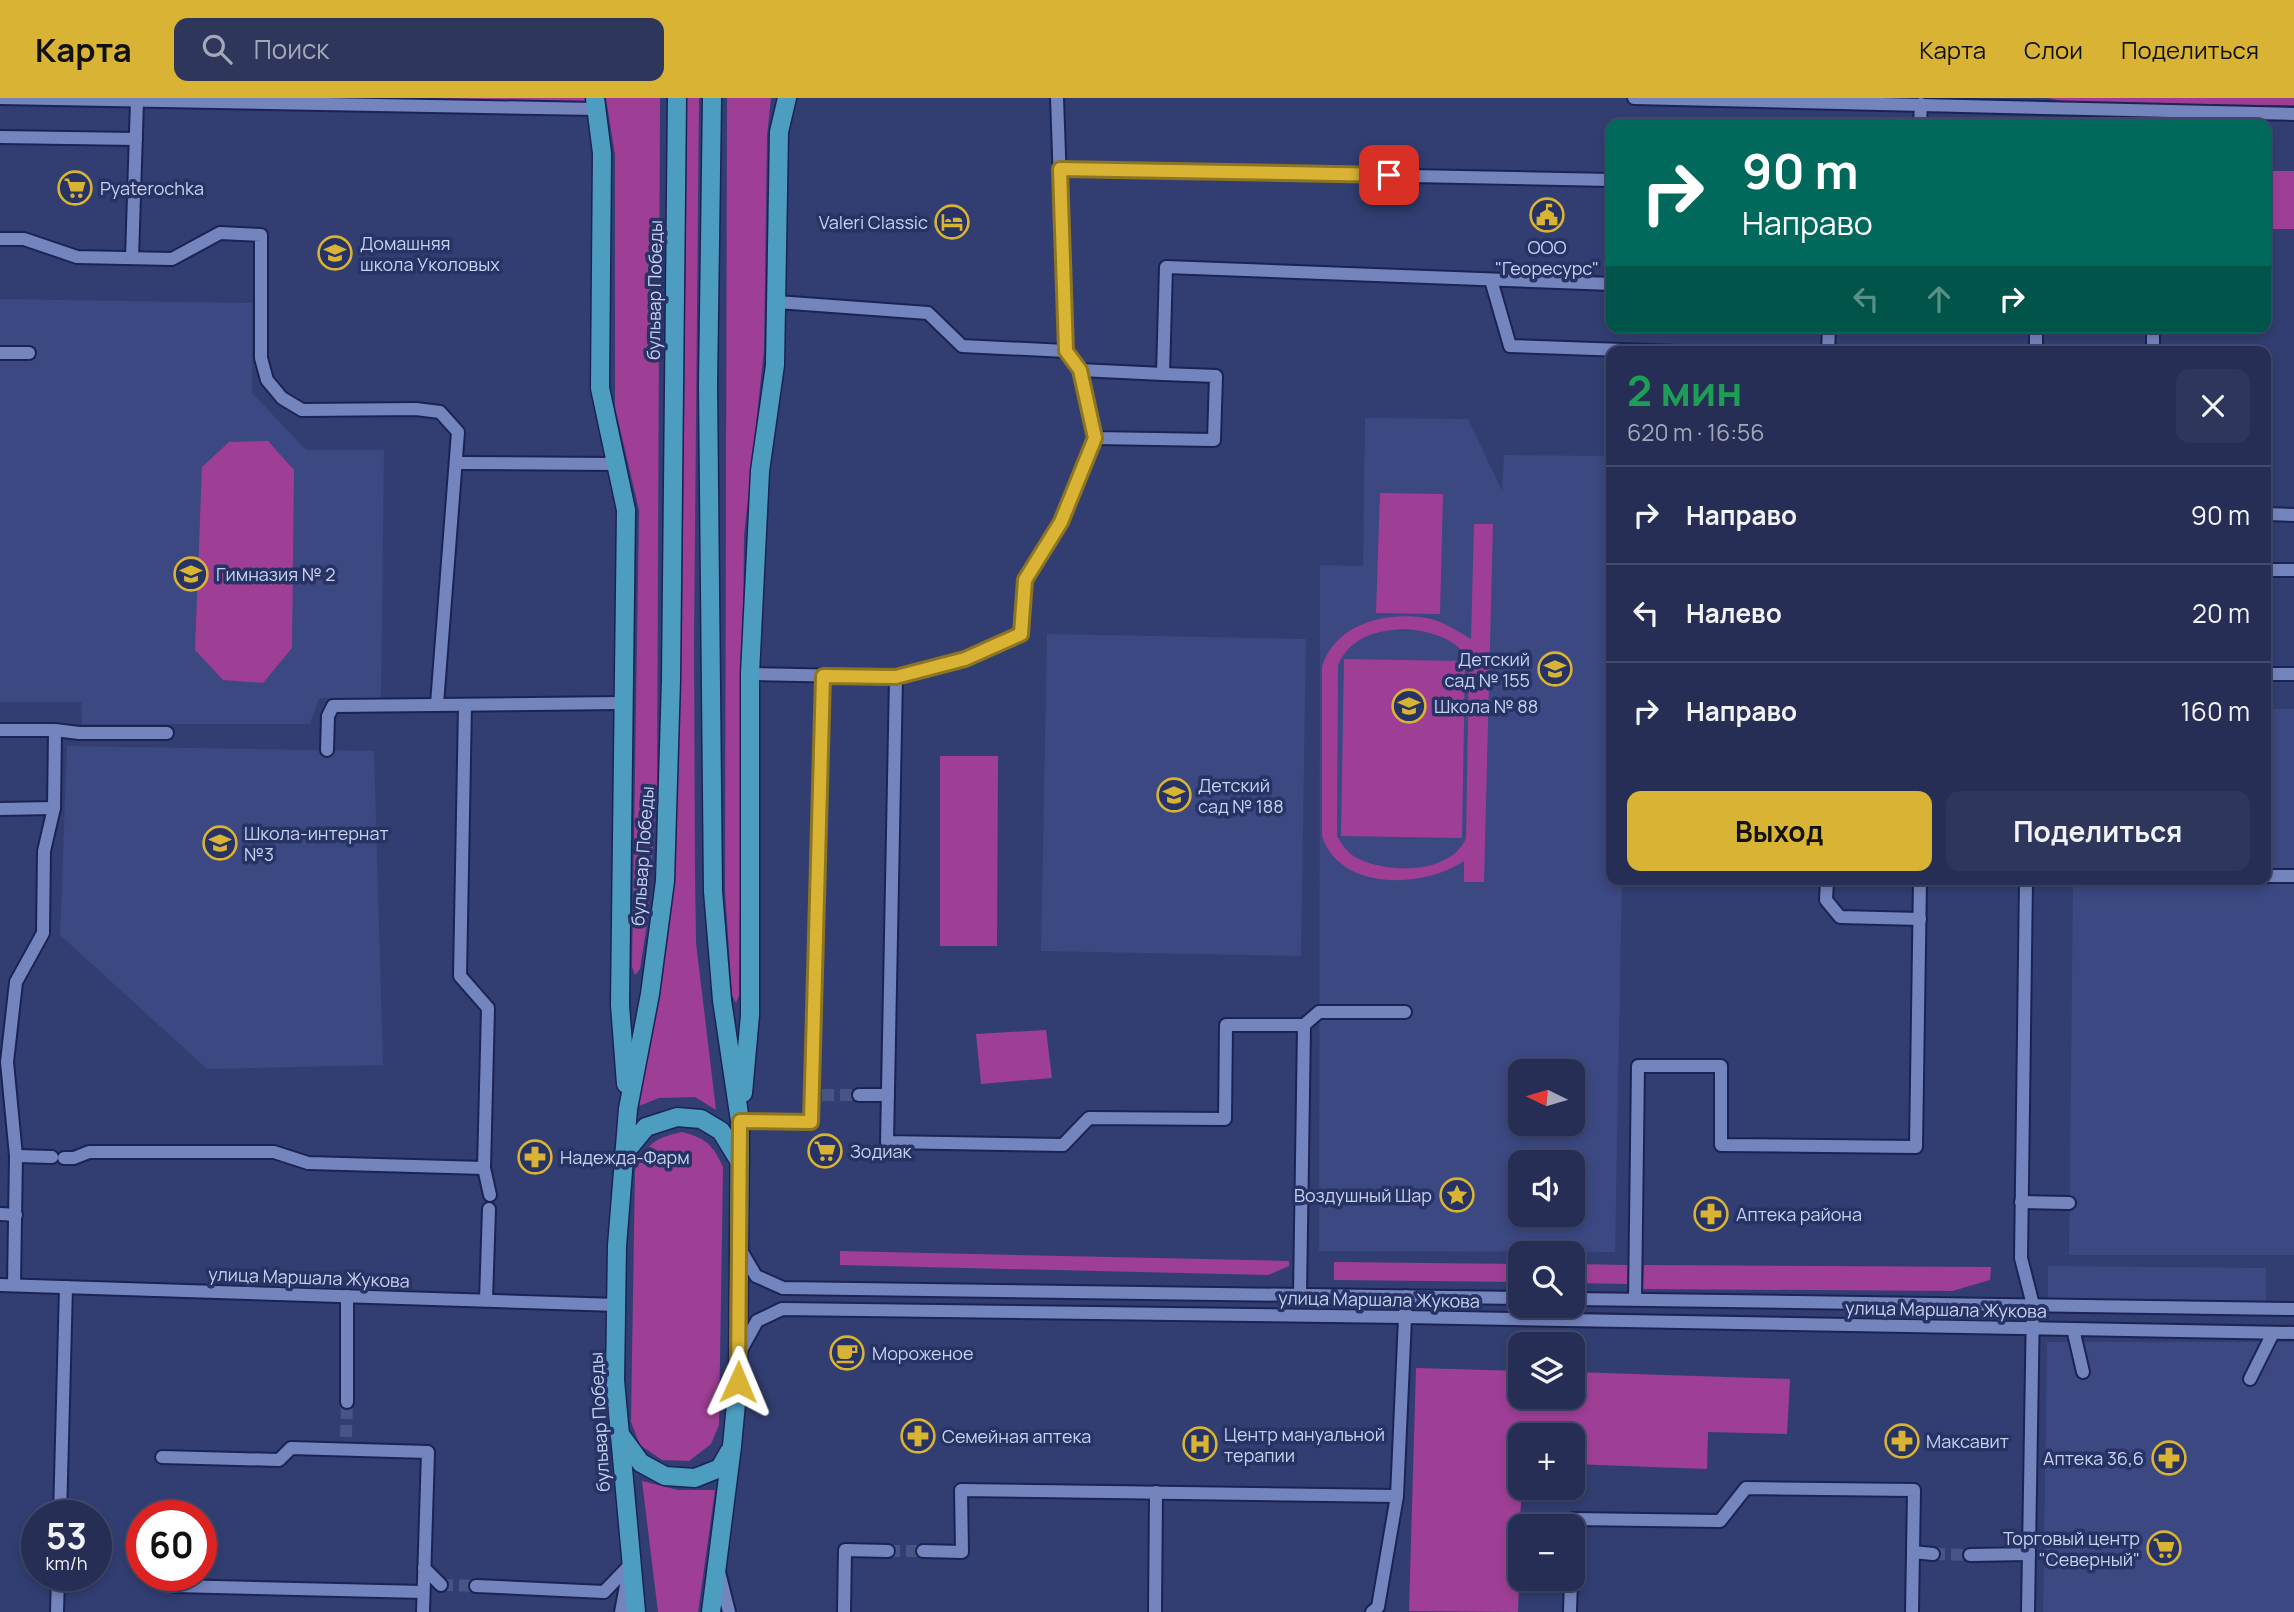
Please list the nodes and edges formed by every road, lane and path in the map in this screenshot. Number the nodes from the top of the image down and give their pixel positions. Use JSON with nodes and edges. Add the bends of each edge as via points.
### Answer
{"nodes":[{"id":1,"x":0,"y":98,"type":"edge"},
{"id":2,"x":677,"y":98,"type":"edge"},
{"id":3,"x":712,"y":98,"type":"edge"},
{"id":4,"x":786,"y":98,"type":"edge"},
{"id":5,"x":1057,"y":98,"type":"edge"},
{"id":6,"x":1634,"y":98,"type":"edge"},
{"id":7,"x":137,"y":101,"type":"junction"},
{"id":8,"x":596,"y":103,"type":"edge"},
{"id":9,"x":1921,"y":104,"type":"junction"},
{"id":10,"x":2041,"y":109,"type":"junction"},
{"id":11,"x":2294,"y":114,"type":"edge"},
{"id":12,"x":1920,"y":119,"type":"edge"},
{"id":13,"x":2041,"y":119,"type":"edge"},
{"id":14,"x":0,"y":137,"type":"edge"},
{"id":15,"x":136,"y":139,"type":"junction"},
{"id":16,"x":1060,"y":169,"type":"junction"},
{"id":17,"x":1606,"y":180,"type":"edge"},
{"id":18,"x":0,"y":239,"type":"edge"},
{"id":19,"x":132,"y":258,"type":"junction"},
{"id":20,"x":1491,"y":280,"type":"junction"},
{"id":21,"x":1606,"y":284,"type":"edge"},
{"id":22,"x":777,"y":302,"type":"junction"},
{"id":23,"x":1606,"y":349,"type":"edge"},
{"id":24,"x":1066,"y":351,"type":"junction"},
{"id":25,"x":0,"y":353,"type":"edge"},
{"id":26,"x":29,"y":354,"type":"dead end"},
{"id":27,"x":1080,"y":370,"type":"junction"},
{"id":28,"x":1163,"y":374,"type":"junction"},
{"id":29,"x":1095,"y":438,"type":"junction"},
{"id":30,"x":456,"y":463,"type":"junction"},
{"id":31,"x":615,"y":464,"type":"junction"},
{"id":32,"x":2271,"y":514,"type":"edge"},
{"id":33,"x":2294,"y":515,"type":"edge"},
{"id":34,"x":2271,"y":570,"type":"edge"},
{"id":35,"x":2294,"y":570,"type":"edge"},
{"id":36,"x":750,"y":674,"type":"junction"},
{"id":37,"x":2271,"y":674,"type":"edge"},
{"id":38,"x":2294,"y":674,"type":"edge"},
{"id":39,"x":823,"y":676,"type":"junction"},
{"id":40,"x":896,"y":677,"type":"junction"},
{"id":41,"x":622,"y":703,"type":"junction"},
{"id":42,"x":437,"y":704,"type":"junction"},
{"id":43,"x":465,"y":705,"type":"junction"},
{"id":44,"x":0,"y":730,"type":"edge"},
{"id":45,"x":55,"y":730,"type":"junction"},
{"id":46,"x":167,"y":733,"type":"dead end"},
{"id":47,"x":327,"y":750,"type":"dead end"},
{"id":48,"x":54,"y":808,"type":"junction"},
{"id":49,"x":0,"y":809,"type":"edge"},
{"id":50,"x":2271,"y":876,"type":"edge"},
{"id":51,"x":2294,"y":876,"type":"edge"},
{"id":52,"x":1827,"y":885,"type":"edge"},
{"id":53,"x":1920,"y":885,"type":"edge"},
{"id":54,"x":2026,"y":885,"type":"edge"},
{"id":55,"x":1920,"y":919,"type":"junction"},
{"id":56,"x":1405,"y":1012,"type":"dead end"},
{"id":57,"x":1304,"y":1025,"type":"junction"},
{"id":58,"x":4,"y":1062,"type":"edge"},
{"id":59,"x":859,"y":1095,"type":"tunnel mouth"},
{"id":60,"x":888,"y":1095,"type":"junction"},
{"id":61,"x":628,"y":1109,"type":"junction"},
{"id":62,"x":740,"y":1121,"type":"junction"},
{"id":63,"x":623,"y":1155,"type":"junction"},
{"id":64,"x":16,"y":1156,"type":"junction"},
{"id":65,"x":740,"y":1162,"type":"junction"},
{"id":66,"x":484,"y":1168,"type":"junction"},
{"id":67,"x":490,"y":1195,"type":"dead end"},
{"id":68,"x":2021,"y":1202,"type":"junction"},
{"id":69,"x":2069,"y":1203,"type":"dead end"},
{"id":70,"x":489,"y":1209,"type":"dead end"},
{"id":71,"x":0,"y":1214,"type":"edge"},
{"id":72,"x":16,"y":1215,"type":"junction"},
{"id":73,"x":740,"y":1247,"type":"junction"},
{"id":74,"x":0,"y":1285,"type":"edge"},
{"id":75,"x":14,"y":1285,"type":"junction"},
{"id":76,"x":66,"y":1287,"type":"junction"},
{"id":77,"x":1300,"y":1295,"type":"junction"},
{"id":78,"x":347,"y":1296,"type":"junction"},
{"id":79,"x":1406,"y":1296,"type":"junction"},
{"id":80,"x":1508,"y":1298,"type":"edge"},
{"id":81,"x":1585,"y":1299,"type":"edge"},
{"id":82,"x":485,"y":1300,"type":"junction"},
{"id":83,"x":1635,"y":1300,"type":"junction"},
{"id":84,"x":617,"y":1305,"type":"junction"},
{"id":85,"x":2033,"y":1305,"type":"junction"},
{"id":86,"x":2294,"y":1309,"type":"edge"},
{"id":87,"x":1406,"y":1317,"type":"junction"},
{"id":88,"x":2033,"y":1328,"type":"junction"},
{"id":89,"x":2073,"y":1329,"type":"junction"},
{"id":90,"x":2273,"y":1333,"type":"junction"},
{"id":91,"x":2294,"y":1333,"type":"edge"},
{"id":92,"x":739,"y":1355,"type":"junction"},
{"id":93,"x":2083,"y":1372,"type":"dead end"},
{"id":94,"x":2250,"y":1379,"type":"dead end"},
{"id":95,"x":346,"y":1402,"type":"tunnel mouth"},
{"id":96,"x":619,"y":1433,"type":"junction"},
{"id":97,"x":732,"y":1446,"type":"junction"},
{"id":98,"x":162,"y":1457,"type":"dead end"},
{"id":99,"x":1156,"y":1492,"type":"junction"},
{"id":100,"x":1397,"y":1496,"type":"junction"},
{"id":101,"x":60,"y":1500,"type":"edge"},
{"id":102,"x":1585,"y":1519,"type":"edge"},
{"id":103,"x":888,"y":1551,"type":"tunnel mouth"},
{"id":104,"x":923,"y":1551,"type":"tunnel mouth"},
{"id":105,"x":1913,"y":1552,"type":"junction"},
{"id":106,"x":1933,"y":1554,"type":"tunnel mouth"},
{"id":107,"x":2029,"y":1554,"type":"junction"},
{"id":108,"x":1970,"y":1555,"type":"tunnel mouth"},
{"id":109,"x":716,"y":1559,"type":"junction"},
{"id":110,"x":631,"y":1564,"type":"junction"},
{"id":111,"x":424,"y":1568,"type":"junction"},
{"id":112,"x":441,"y":1585,"type":"tunnel mouth"},
{"id":113,"x":476,"y":1586,"type":"tunnel mouth"},
{"id":114,"x":217,"y":1587,"type":"edge"},
{"id":115,"x":58,"y":1591,"type":"edge"},
{"id":116,"x":1571,"y":1591,"type":"edge"},
{"id":117,"x":423,"y":1592,"type":"junction"},
{"id":118,"x":57,"y":1612,"type":"edge"},
{"id":119,"x":423,"y":1612,"type":"edge"},
{"id":120,"x":621,"y":1612,"type":"edge"},
{"id":121,"x":636,"y":1612,"type":"edge"},
{"id":122,"x":711,"y":1612,"type":"edge"},
{"id":123,"x":729,"y":1612,"type":"edge"},
{"id":124,"x":844,"y":1612,"type":"edge"},
{"id":125,"x":1155,"y":1612,"type":"edge"},
{"id":126,"x":1372,"y":1612,"type":"edge"},
{"id":127,"x":1570,"y":1612,"type":"edge"},
{"id":128,"x":1912,"y":1612,"type":"edge"},
{"id":129,"x":2028,"y":1612,"type":"edge"}],
"edges":[{"from":1,"to":7,"type":"street"},
{"from":2,"to":61,"type":"main road","name":"бульвар Победы","via":[[665,881]]},
{"from":3,"to":62,"type":"main road","via":[[708,385],[713,891],[722,1000]]},
{"from":4,"to":22,"type":"main road","via":[[779,131]]},
{"from":5,"to":16,"type":"street"},
{"from":6,"to":9,"type":"street"},
{"from":7,"to":8,"type":"street"},
{"from":7,"to":15,"type":"street"},
{"from":8,"to":31,"type":"main road","via":[[602,153],[600,388]]},
{"from":9,"to":10,"type":"street"},
{"from":9,"to":12,"type":"street"},
{"from":10,"to":11,"type":"street"},
{"from":10,"to":13,"type":"street"},
{"from":14,"to":15,"type":"street"},
{"from":15,"to":19,"type":"street"},
{"from":16,"to":17,"type":"street"},
{"from":16,"to":24,"type":"street"},
{"from":18,"to":19,"type":"street","via":[[24,239],[77,257]]},
{"from":19,"to":30,"type":"street","via":[[172,259],[220,233],[261,235],[261,358],[267,380],[282,398],[302,410],[440,412],[458,432]]},
{"from":20,"to":21,"type":"street"},
{"from":20,"to":23,"type":"street","via":[[1510,346]]},
{"from":20,"to":28,"type":"street","via":[[1166,267]]},
{"from":22,"to":24,"type":"street","via":[[929,313],[962,346]]},
{"from":22,"to":36,"type":"main road","via":[[775,365],[760,471]]},
{"from":24,"to":27,"type":"street"},
{"from":25,"to":26,"type":"street"},
{"from":27,"to":28,"type":"street"},
{"from":27,"to":29,"type":"street"},
{"from":28,"to":29,"type":"street","via":[[1216,376],[1214,440]]},
{"from":29,"to":40,"type":"street","via":[[1061,522],[1025,580],[1021,634],[965,659]]},
{"from":30,"to":31,"type":"street"},
{"from":30,"to":42,"type":"street"},
{"from":31,"to":41,"type":"main road","via":[[626,510]]},
{"from":32,"to":33,"type":"street"},
{"from":34,"to":35,"type":"street"},
{"from":36,"to":39,"type":"street"},
{"from":36,"to":62,"type":"main road","via":[[750,1015]]},
{"from":37,"to":38,"type":"street"},
{"from":39,"to":40,"type":"street"},
{"from":39,"to":62,"type":"street","via":[[817,1095],[811,1122]]},
{"from":40,"to":60,"type":"street"},
{"from":41,"to":43,"type":"street"},
{"from":41,"to":61,"type":"main road","via":[[620,1004]]},
{"from":42,"to":43,"type":"street"},
{"from":42,"to":47,"type":"street","via":[[333,706],[328,716]]},
{"from":43,"to":66,"type":"street","via":[[460,976],[488,1009]]},
{"from":44,"to":45,"type":"street"},
{"from":45,"to":46,"type":"street"},
{"from":45,"to":48,"type":"street"},
{"from":48,"to":49,"type":"street"},
{"from":48,"to":58,"type":"street","via":[[44,851],[43,933],[16,982]]},
{"from":50,"to":51,"type":"street"},
{"from":52,"to":55,"type":"street","via":[[1826,900],[1840,917]]},
{"from":53,"to":55,"type":"street"},
{"from":54,"to":68,"type":"street"},
{"from":55,"to":83,"type":"street","via":[[1916,1147],[1721,1145],[1721,1066],[1638,1066]]},
{"from":56,"to":57,"type":"street","via":[[1320,1012]]},
{"from":57,"to":60,"type":"street","via":[[1226,1025],[1225,1119],[1089,1118],[1063,1145],[887,1142]]},
{"from":57,"to":77,"type":"street"},
{"from":58,"to":64,"type":"street"},
{"from":59,"to":60,"type":"street"},
{"from":61,"to":63,"type":"main road","name":"бульвар Победы"},
{"from":62,"to":65,"type":"main road"},
{"from":63,"to":65,"type":"main road","via":[[646,1127],[677,1117],[701,1119],[721,1131]]},
{"from":63,"to":84,"type":"main road","name":"бульвар Победы"},
{"from":64,"to":66,"type":"street","via":[[274,1152],[308,1163]]},
{"from":64,"to":72,"type":"street"},
{"from":65,"to":73,"type":"main road"},
{"from":66,"to":67,"type":"street"},
{"from":68,"to":69,"type":"street"},
{"from":68,"to":85,"type":"street","via":[[2021,1258]]},
{"from":70,"to":82,"type":"street"},
{"from":71,"to":72,"type":"street"},
{"from":72,"to":75,"type":"street"},
{"from":73,"to":77,"type":"street","name":"улица Маршала Жукова","via":[[757,1276],[783,1288]]},
{"from":73,"to":92,"type":"main road"},
{"from":74,"to":75,"type":"street","name":"улица Маршала Жукова"},
{"from":75,"to":76,"type":"street","name":"улица Маршала Жукова"},
{"from":76,"to":78,"type":"street","name":"улица Маршала Жукова"},
{"from":76,"to":101,"type":"street"},
{"from":77,"to":79,"type":"street","name":"улица Маршала Жукова"},
{"from":78,"to":82,"type":"street","name":"улица Маршала Жукова"},
{"from":78,"to":95,"type":"street"},
{"from":79,"to":80,"type":"street","name":"улица Маршала Жукова"},
{"from":79,"to":87,"type":"street"},
{"from":81,"to":83,"type":"street","name":"улица Маршала Жукова"},
{"from":82,"to":84,"type":"street","name":"улица Маршала Жукова"},
{"from":83,"to":85,"type":"street","name":"улица Маршала Жукова"},
{"from":84,"to":96,"type":"main road","name":"бульвар Победы"},
{"from":85,"to":86,"type":"street","name":"улица Маршала Жукова"},
{"from":85,"to":88,"type":"street"},
{"from":87,"to":88,"type":"street","name":"улица Маршала Жукова"},
{"from":87,"to":92,"type":"street","name":"улица Маршала Жукова","via":[[782,1309],[757,1321]]},
{"from":87,"to":100,"type":"street"},
{"from":88,"to":89,"type":"street","name":"улица Маршала Жукова"},
{"from":88,"to":107,"type":"street"},
{"from":89,"to":90,"type":"street","name":"улица Маршала Жукова"},
{"from":89,"to":93,"type":"street"},
{"from":90,"to":91,"type":"street","name":"улица Маршала Жукова"},
{"from":90,"to":94,"type":"street"},
{"from":92,"to":97,"type":"main road"},
{"from":96,"to":97,"type":"main road","via":[[641,1463],[665,1476],[695,1478],[720,1468]]},
{"from":96,"to":110,"type":"main road","name":"бульвар Победы"},
{"from":97,"to":109,"type":"main road"},
{"from":98,"to":111,"type":"street","via":[[279,1460],[291,1448],[345,1443],[428,1452]]},
{"from":99,"to":100,"type":"street"},
{"from":99,"to":104,"type":"street","via":[[961,1490],[962,1552]]},
{"from":99,"to":125,"type":"street"},
{"from":100,"to":126,"type":"street","via":[[1378,1607]]},
{"from":102,"to":105,"type":"street","via":[[1720,1521],[1746,1488],[1914,1490]]},
{"from":103,"to":124,"type":"street","via":[[845,1550]]},
{"from":105,"to":106,"type":"street"},
{"from":105,"to":128,"type":"street"},
{"from":107,"to":108,"type":"street"},
{"from":107,"to":129,"type":"street"},
{"from":109,"to":122,"type":"main road"},
{"from":109,"to":123,"type":"street"},
{"from":110,"to":113,"type":"street","via":[[604,1592]]},
{"from":110,"to":120,"type":"street"},
{"from":110,"to":121,"type":"main road","name":"бульвар Победы"},
{"from":111,"to":112,"type":"street"},
{"from":111,"to":117,"type":"street"},
{"from":114,"to":117,"type":"street"},
{"from":115,"to":118,"type":"street"},
{"from":116,"to":127,"type":"street"},
{"from":117,"to":119,"type":"street"}]}
